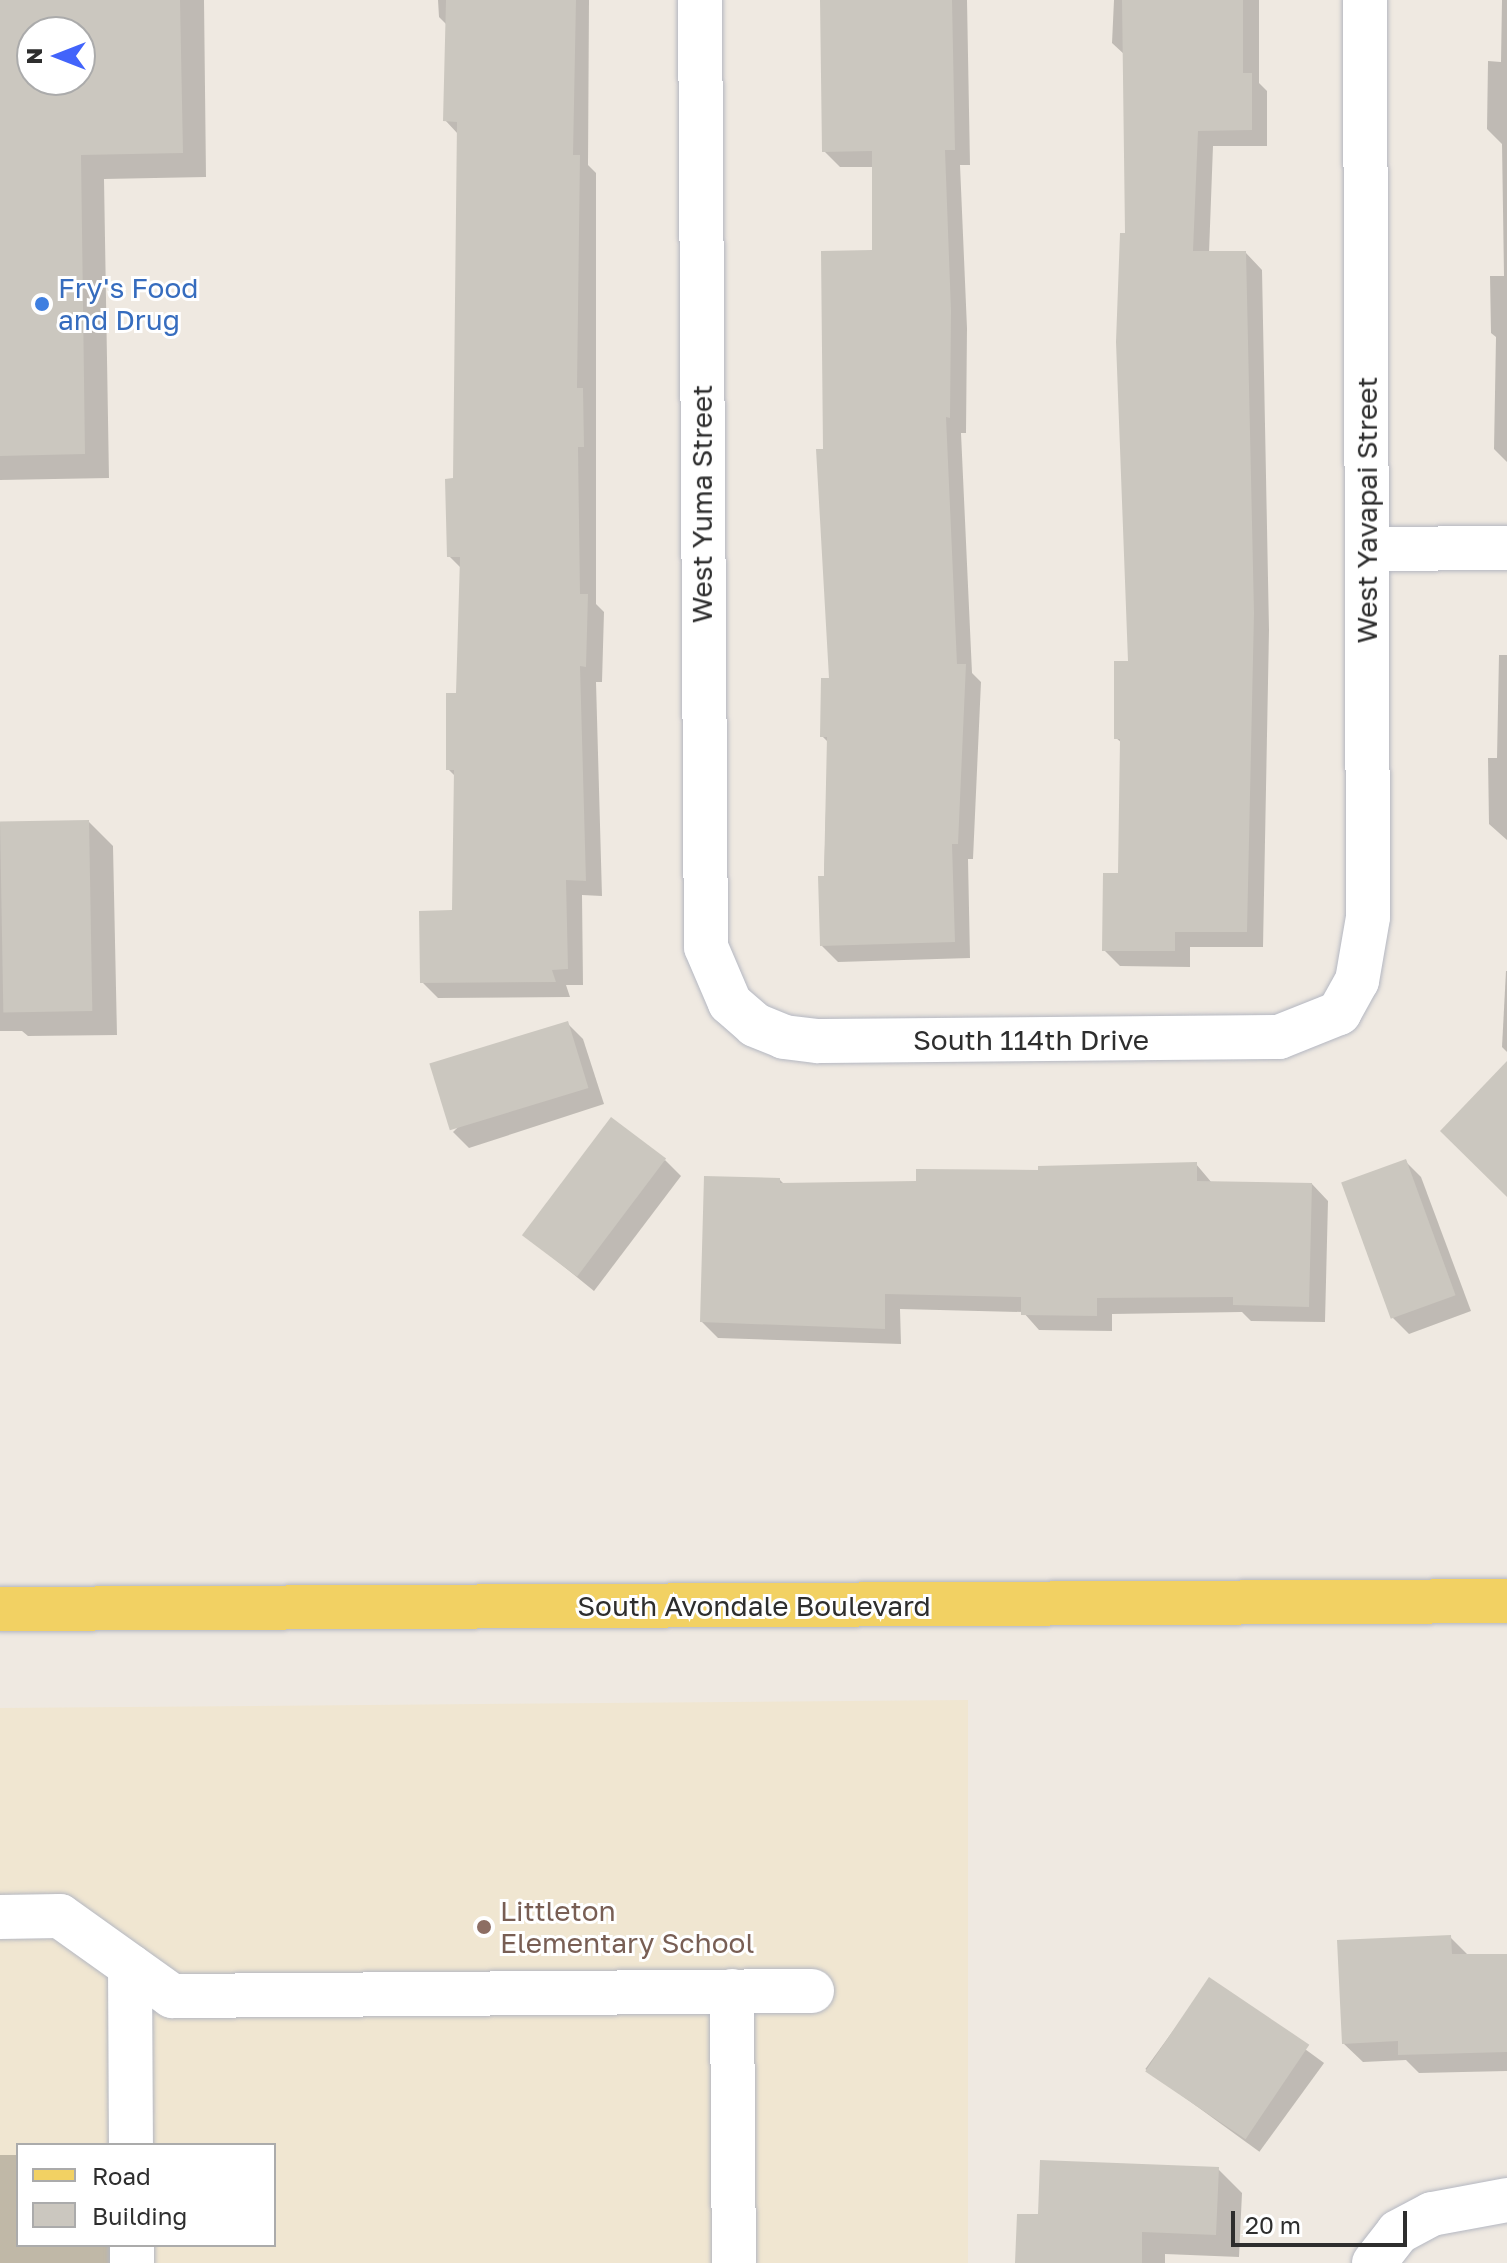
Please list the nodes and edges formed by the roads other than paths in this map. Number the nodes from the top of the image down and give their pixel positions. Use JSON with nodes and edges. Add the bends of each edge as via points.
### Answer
{"nodes":[{"id":1,"x":700,"y":0,"type":"edge"},
{"id":2,"x":1365,"y":0,"type":"edge"},
{"id":3,"x":1507,"y":548,"type":"edge"},
{"id":4,"x":1368,"y":549,"type":"junction"},
{"id":5,"x":730,"y":1003,"type":"joint"},
{"id":6,"x":1339,"y":1013,"type":"joint"},
{"id":7,"x":1507,"y":1601,"type":"edge"},
{"id":8,"x":0,"y":1609,"type":"edge"},
{"id":9,"x":0,"y":1917,"type":"edge"},
{"id":10,"x":130,"y":1966,"type":"junction"},
{"id":11,"x":732,"y":1991,"type":"junction"},
{"id":12,"x":812,"y":1991,"type":"dead end"},
{"id":13,"x":131,"y":2143,"type":"edge"},
{"id":14,"x":1507,"y":2200,"type":"edge"},
{"id":15,"x":1386,"y":2248,"type":"edge"},
{"id":16,"x":734,"y":2263,"type":"edge"}],
"edges":[{"from":1,"to":5,"type":"street","name":"West Yuma Street","via":[[703,915],[706,947]]},
{"from":2,"to":4,"type":"street","name":"West Yavapai Street"},
{"from":3,"to":4,"type":"street"},
{"from":4,"to":6,"type":"street","name":"West Yavapai Street","via":[[1368,917],[1357,981]]},
{"from":5,"to":6,"type":"street","name":"South 114th Drive","via":[[755,1025],[784,1037],[818,1041],[1247,1039],[1309,1029]]},
{"from":7,"to":8,"type":"main road","name":"South Avondale Boulevard"},
{"from":9,"to":10,"type":"street","via":[[60,1916]]},
{"from":10,"to":11,"type":"street","via":[[172,1996]]},
{"from":10,"to":13,"type":"street"},
{"from":11,"to":12,"type":"street"},
{"from":11,"to":16,"type":"street"},
{"from":14,"to":15,"type":"street","via":[[1432,2214]]}]}
